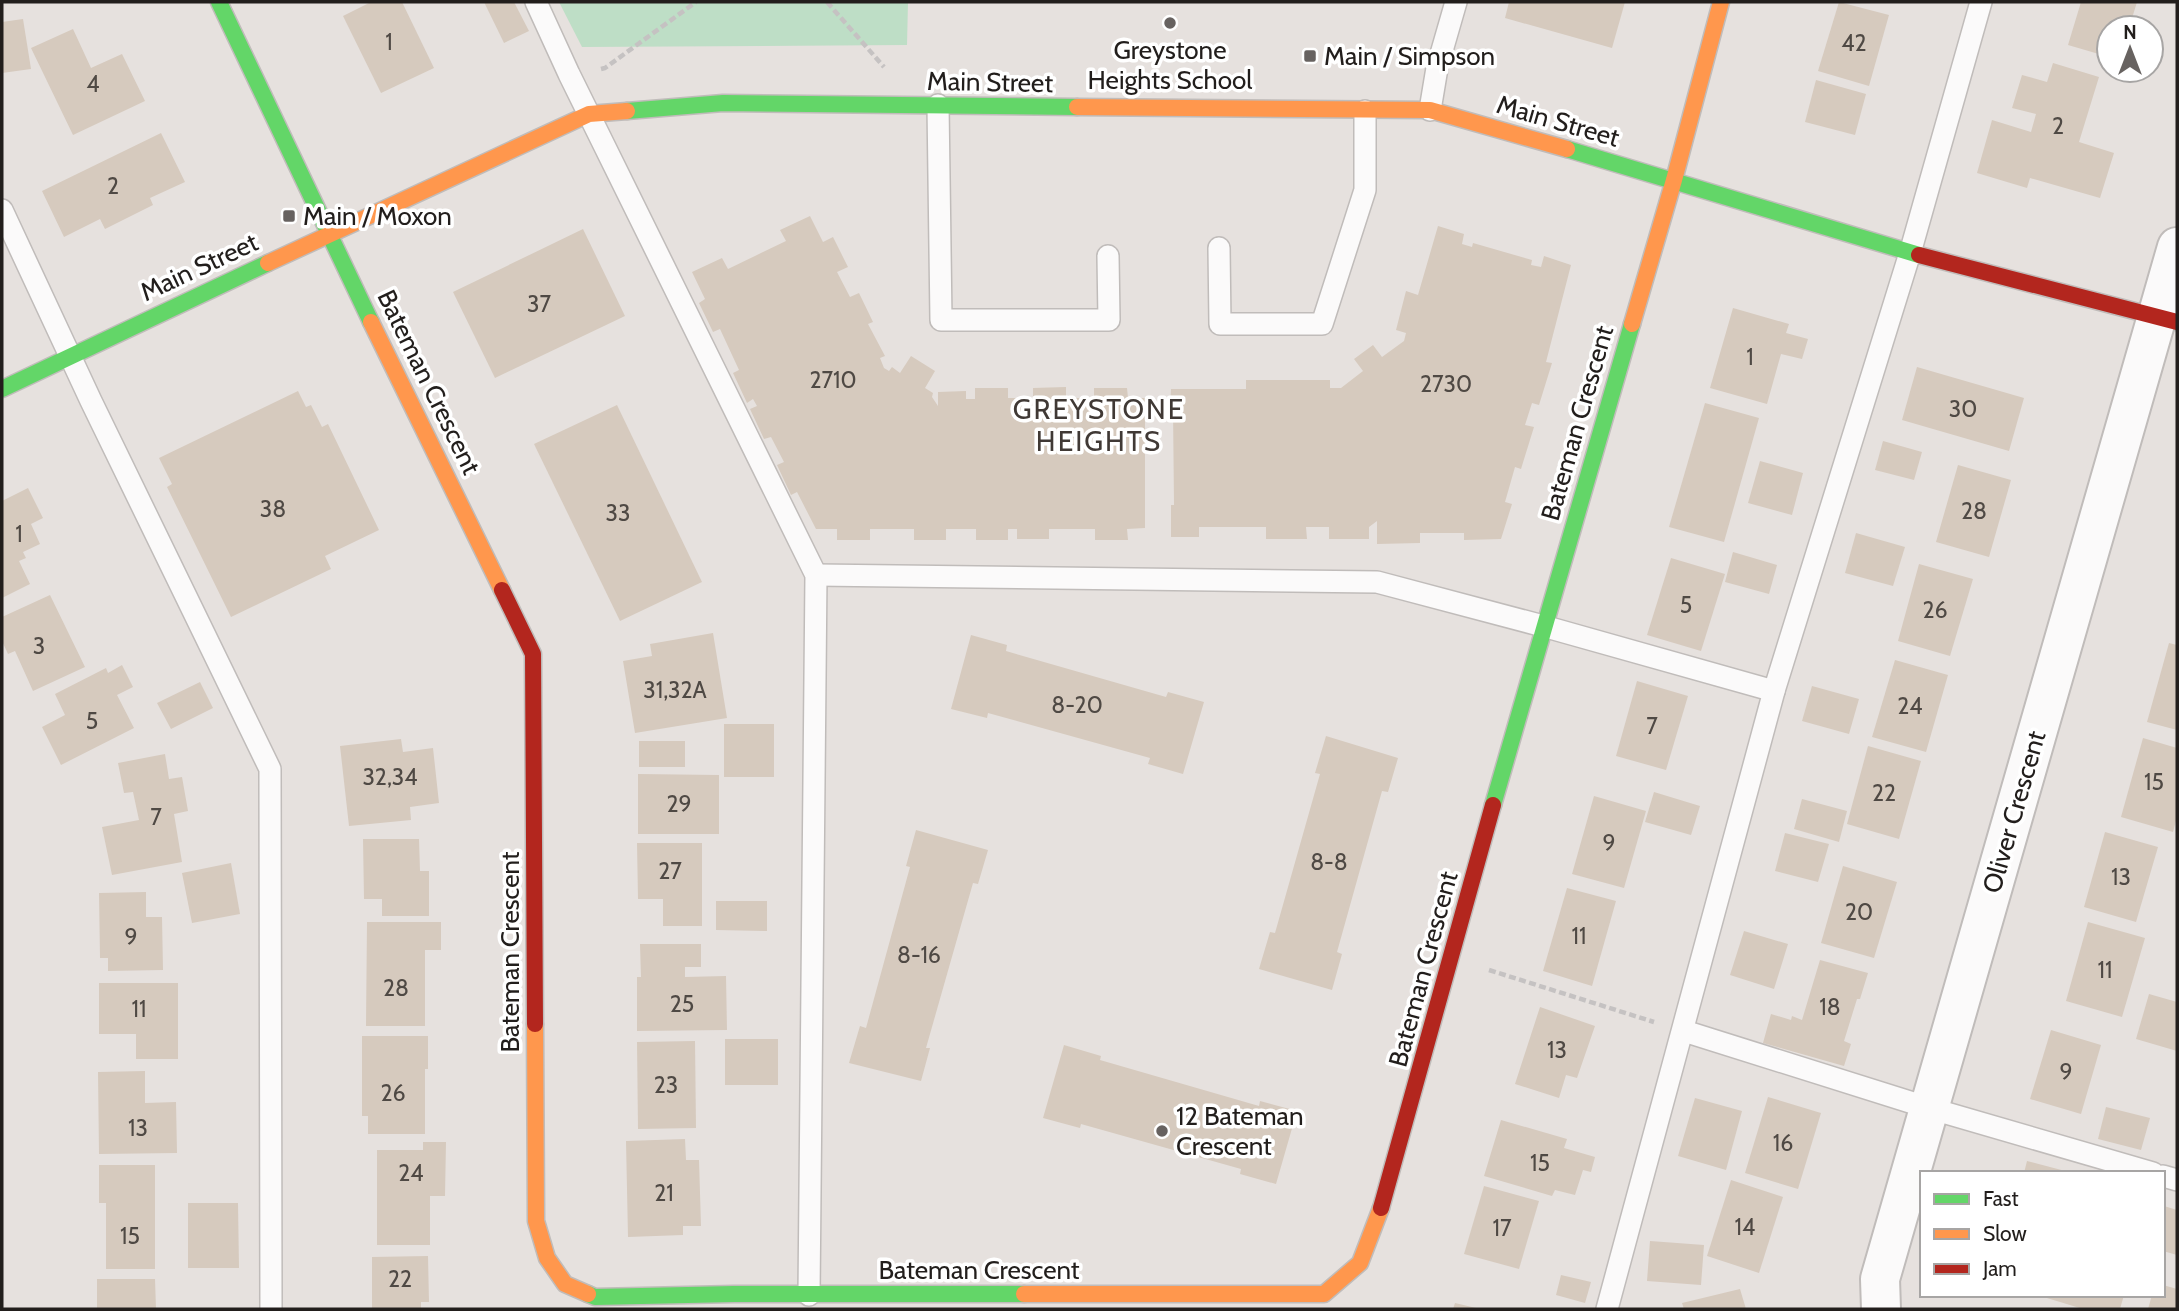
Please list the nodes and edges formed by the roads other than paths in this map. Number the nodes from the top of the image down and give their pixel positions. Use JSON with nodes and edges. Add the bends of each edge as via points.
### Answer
{"nodes":[{"id":1,"x":219,"y":2,"type":"edge"},
{"id":2,"x":536,"y":2,"type":"edge"},
{"id":3,"x":1456,"y":2,"type":"edge"},
{"id":4,"x":1721,"y":2,"type":"edge"},
{"id":5,"x":1981,"y":2,"type":"edge"},
{"id":6,"x":939,"y":105,"type":"junction"},
{"id":7,"x":1430,"y":110,"type":"junction"},
{"id":8,"x":1365,"y":111,"type":"junction"},
{"id":9,"x":589,"y":114,"type":"junction"},
{"id":10,"x":1674,"y":180,"type":"junction"},
{"id":11,"x":2,"y":210,"type":"edge"},
{"id":12,"x":330,"y":233,"type":"junction"},
{"id":13,"x":2177,"y":247,"type":"edge"},
{"id":14,"x":1219,"y":248,"type":"dead end"},
{"id":15,"x":1910,"y":253,"type":"junction"},
{"id":16,"x":1108,"y":256,"type":"dead end"},
{"id":17,"x":2167,"y":319,"type":"edge"},
{"id":18,"x":70,"y":355,"type":"junction"},
{"id":19,"x":2,"y":389,"type":"edge"},
{"id":20,"x":816,"y":575,"type":"junction"},
{"id":21,"x":1543,"y":625,"type":"junction"},
{"id":22,"x":1774,"y":691,"type":"junction"},
{"id":23,"x":1684,"y":1031,"type":"junction"},
{"id":24,"x":1929,"y":1108,"type":"junction"},
{"id":25,"x":2146,"y":1171,"type":"edge"},
{"id":26,"x":809,"y":1295,"type":"junction"},
{"id":27,"x":271,"y":1309,"type":"edge"},
{"id":28,"x":1607,"y":1309,"type":"edge"},
{"id":29,"x":1881,"y":1309,"type":"edge"}],
"edges":[{"from":1,"to":12,"type":"street","name":"Bateman Crescent"},
{"from":2,"to":9,"type":"lane"},
{"from":3,"to":7,"type":"lane"},
{"from":4,"to":10,"type":"street","name":"Bateman Crescent"},
{"from":5,"to":15,"type":"lane"},
{"from":6,"to":8,"type":"street","name":"Main Street"},
{"from":6,"to":9,"type":"street","name":"Main Street","via":[[723,103]]},
{"from":6,"to":16,"type":"lane","via":[[941,320],[1109,320]]},
{"from":7,"to":8,"type":"street","name":"Main Street"},
{"from":7,"to":10,"type":"street","name":"Main Street"},
{"from":8,"to":14,"type":"lane","via":[[1365,190],[1322,324],[1220,324]]},
{"from":9,"to":12,"type":"street","name":"Main Street"},
{"from":9,"to":20,"type":"lane"},
{"from":10,"to":15,"type":"street","name":"Main Street"},
{"from":10,"to":21,"type":"street","name":"Bateman Crescent"},
{"from":11,"to":18,"type":"lane"},
{"from":12,"to":18,"type":"street","name":"Main Street"},
{"from":12,"to":26,"type":"street","name":"Bateman Crescent","via":[[533,654],[536,1221],[547,1258],[565,1284],[595,1297]]},
{"from":13,"to":17,"type":"street","name":"Oliver Crescent"},
{"from":15,"to":17,"type":"street","name":"Main Street"},
{"from":15,"to":22,"type":"lane"},
{"from":17,"to":24,"type":"street","name":"Oliver Crescent"},
{"from":18,"to":19,"type":"street","name":"Main Street"},
{"from":18,"to":27,"type":"lane","via":[[271,769]]},
{"from":20,"to":21,"type":"lane","via":[[1377,582]]},
{"from":20,"to":26,"type":"lane"},
{"from":21,"to":22,"type":"lane"},
{"from":21,"to":26,"type":"street","name":"Bateman Crescent","via":[[1387,1190],[1360,1263],[1324,1294]]},
{"from":22,"to":23,"type":"lane"},
{"from":23,"to":24,"type":"lane"},
{"from":23,"to":28,"type":"lane"},
{"from":24,"to":25,"type":"lane"},
{"from":24,"to":29,"type":"street","name":"Oliver Crescent","via":[[1880,1279]]}]}
